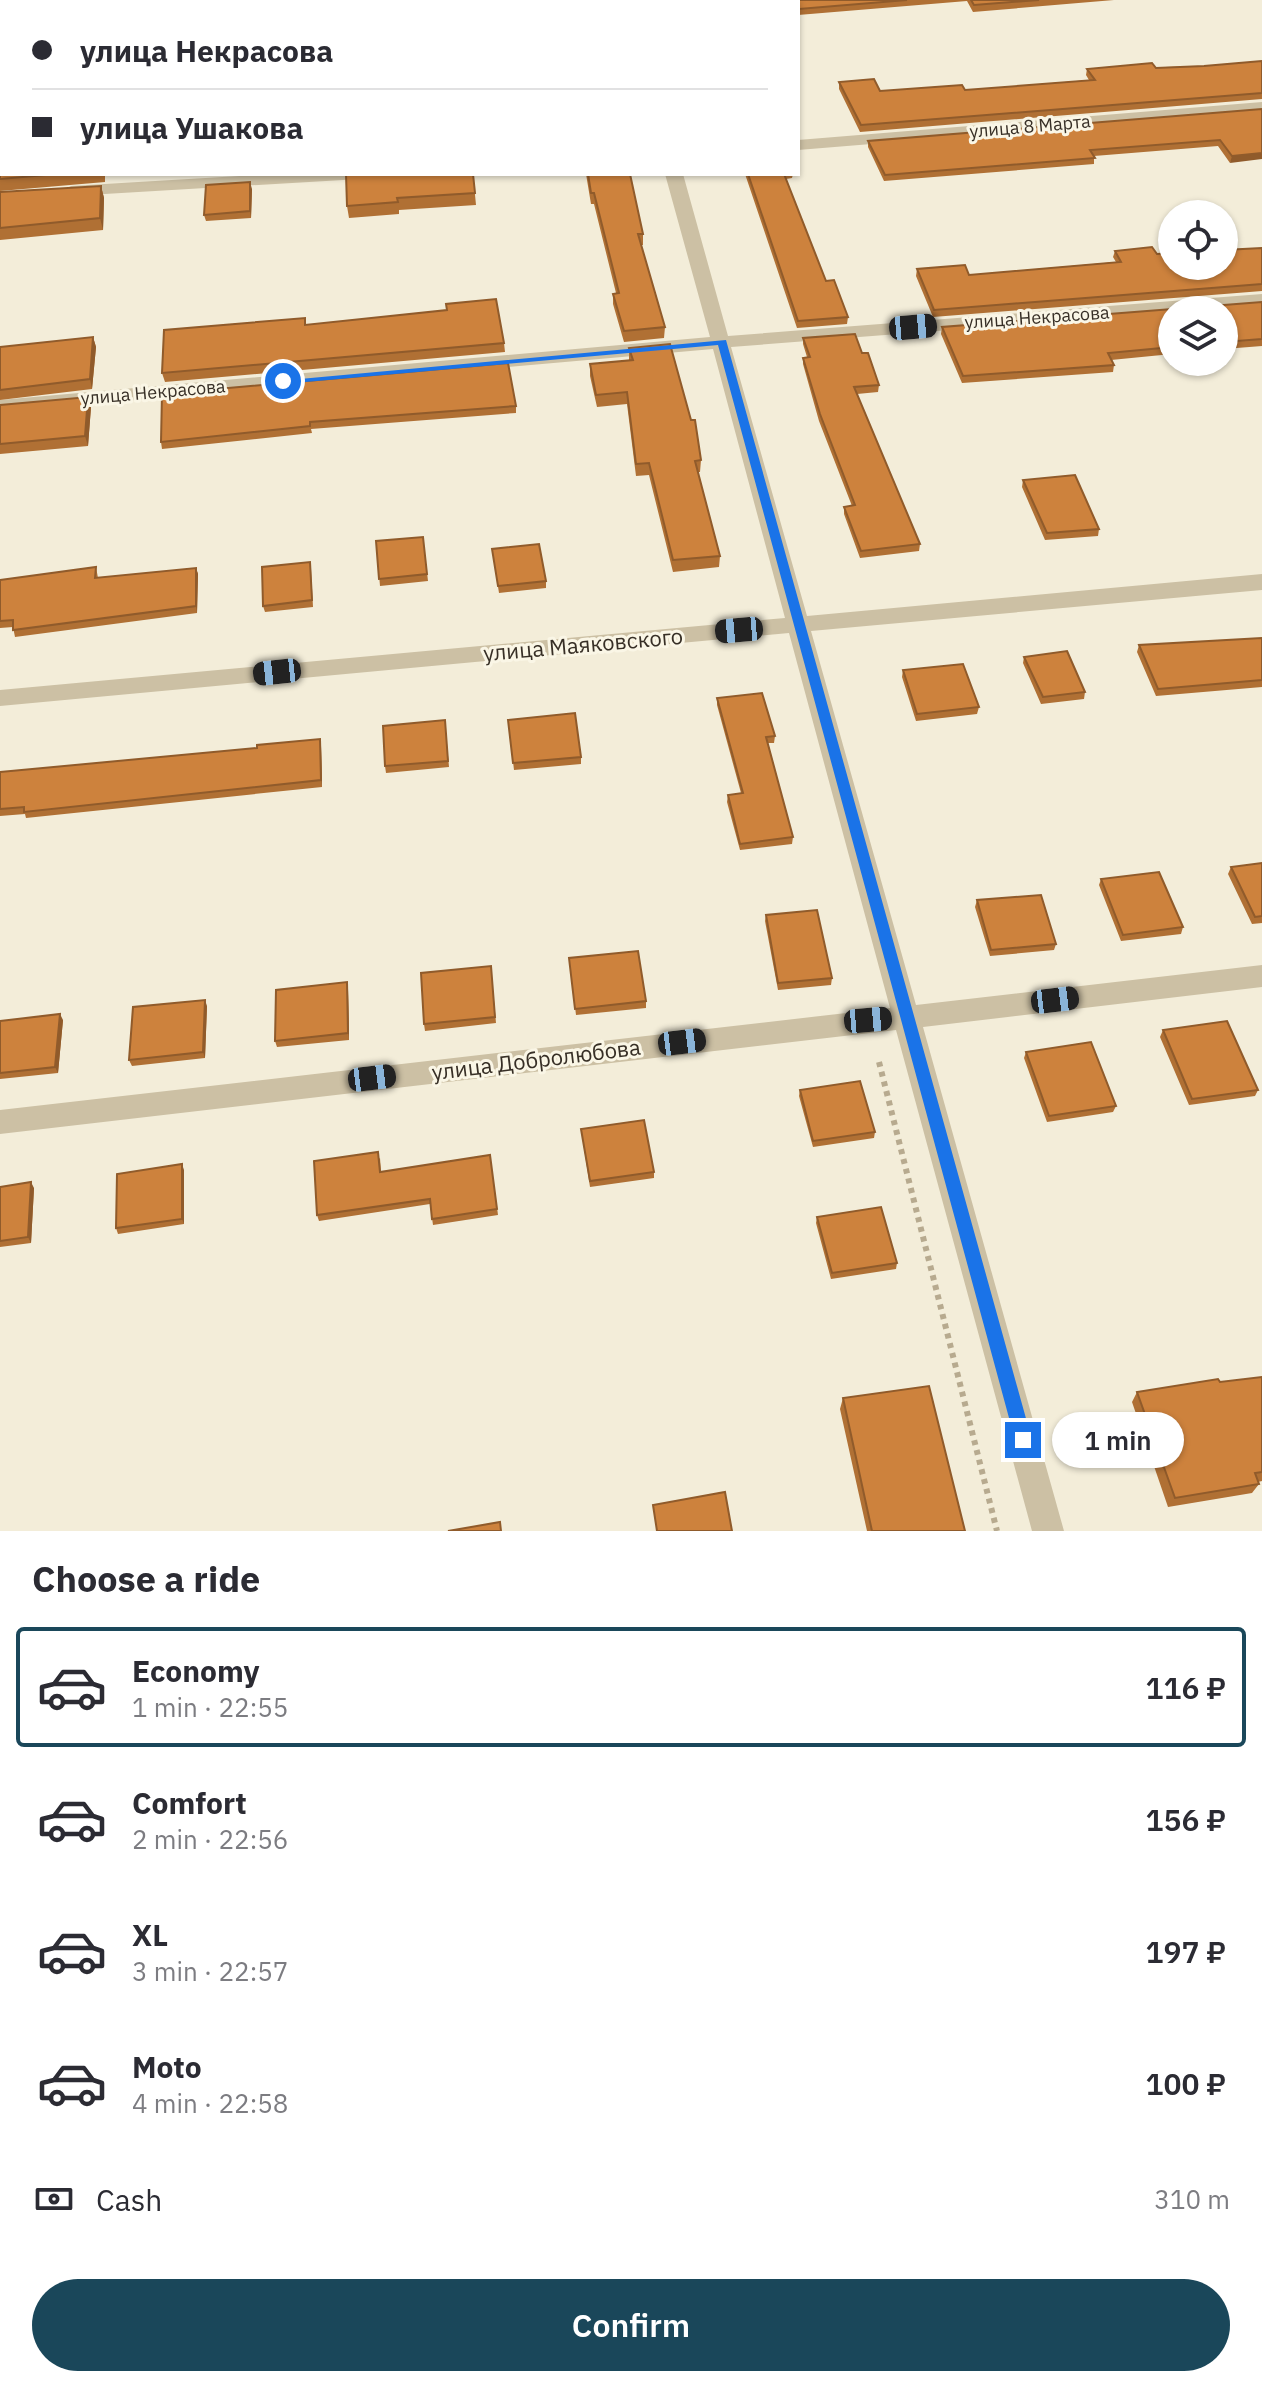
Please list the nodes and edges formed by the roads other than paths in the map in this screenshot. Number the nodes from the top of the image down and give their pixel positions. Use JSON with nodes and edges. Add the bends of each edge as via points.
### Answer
{"nodes":[{"id":1,"x":1262,"y":107,"type":"edge"},
{"id":2,"x":800,"y":145,"type":"edge"},
{"id":3,"x":327,"y":176,"type":"edge"},
{"id":4,"x":675,"y":176,"type":"edge"},
{"id":5,"x":47,"y":193,"type":"edge"},
{"id":6,"x":1262,"y":300,"type":"edge"},
{"id":7,"x":722,"y":342,"type":"junction"},
{"id":8,"x":0,"y":406,"type":"edge"},
{"id":9,"x":1262,"y":582,"type":"edge"},
{"id":10,"x":800,"y":624,"type":"junction"},
{"id":11,"x":0,"y":698,"type":"edge"},
{"id":12,"x":1262,"y":976,"type":"edge"},
{"id":13,"x":907,"y":1017,"type":"junction"},
{"id":14,"x":0,"y":1122,"type":"edge"},
{"id":15,"x":1048,"y":1531,"type":"edge"}],
"edges":[{"from":1,"to":2,"type":"street","name":"улица 8 Марта"},
{"from":3,"to":5,"type":"street"},
{"from":4,"to":7,"type":"street"},
{"from":6,"to":7,"type":"street","name":"улица Некрасова"},
{"from":7,"to":8,"type":"street","name":"улица Некрасова"},
{"from":7,"to":10,"type":"street"},
{"from":9,"to":10,"type":"street","name":"улица Маяковского"},
{"from":10,"to":11,"type":"street","name":"улица Маяковского"},
{"from":10,"to":13,"type":"street"},
{"from":12,"to":13,"type":"street","name":"улица Добролюбова"},
{"from":13,"to":14,"type":"street","name":"улица Добролюбова"},
{"from":13,"to":15,"type":"street"}]}
